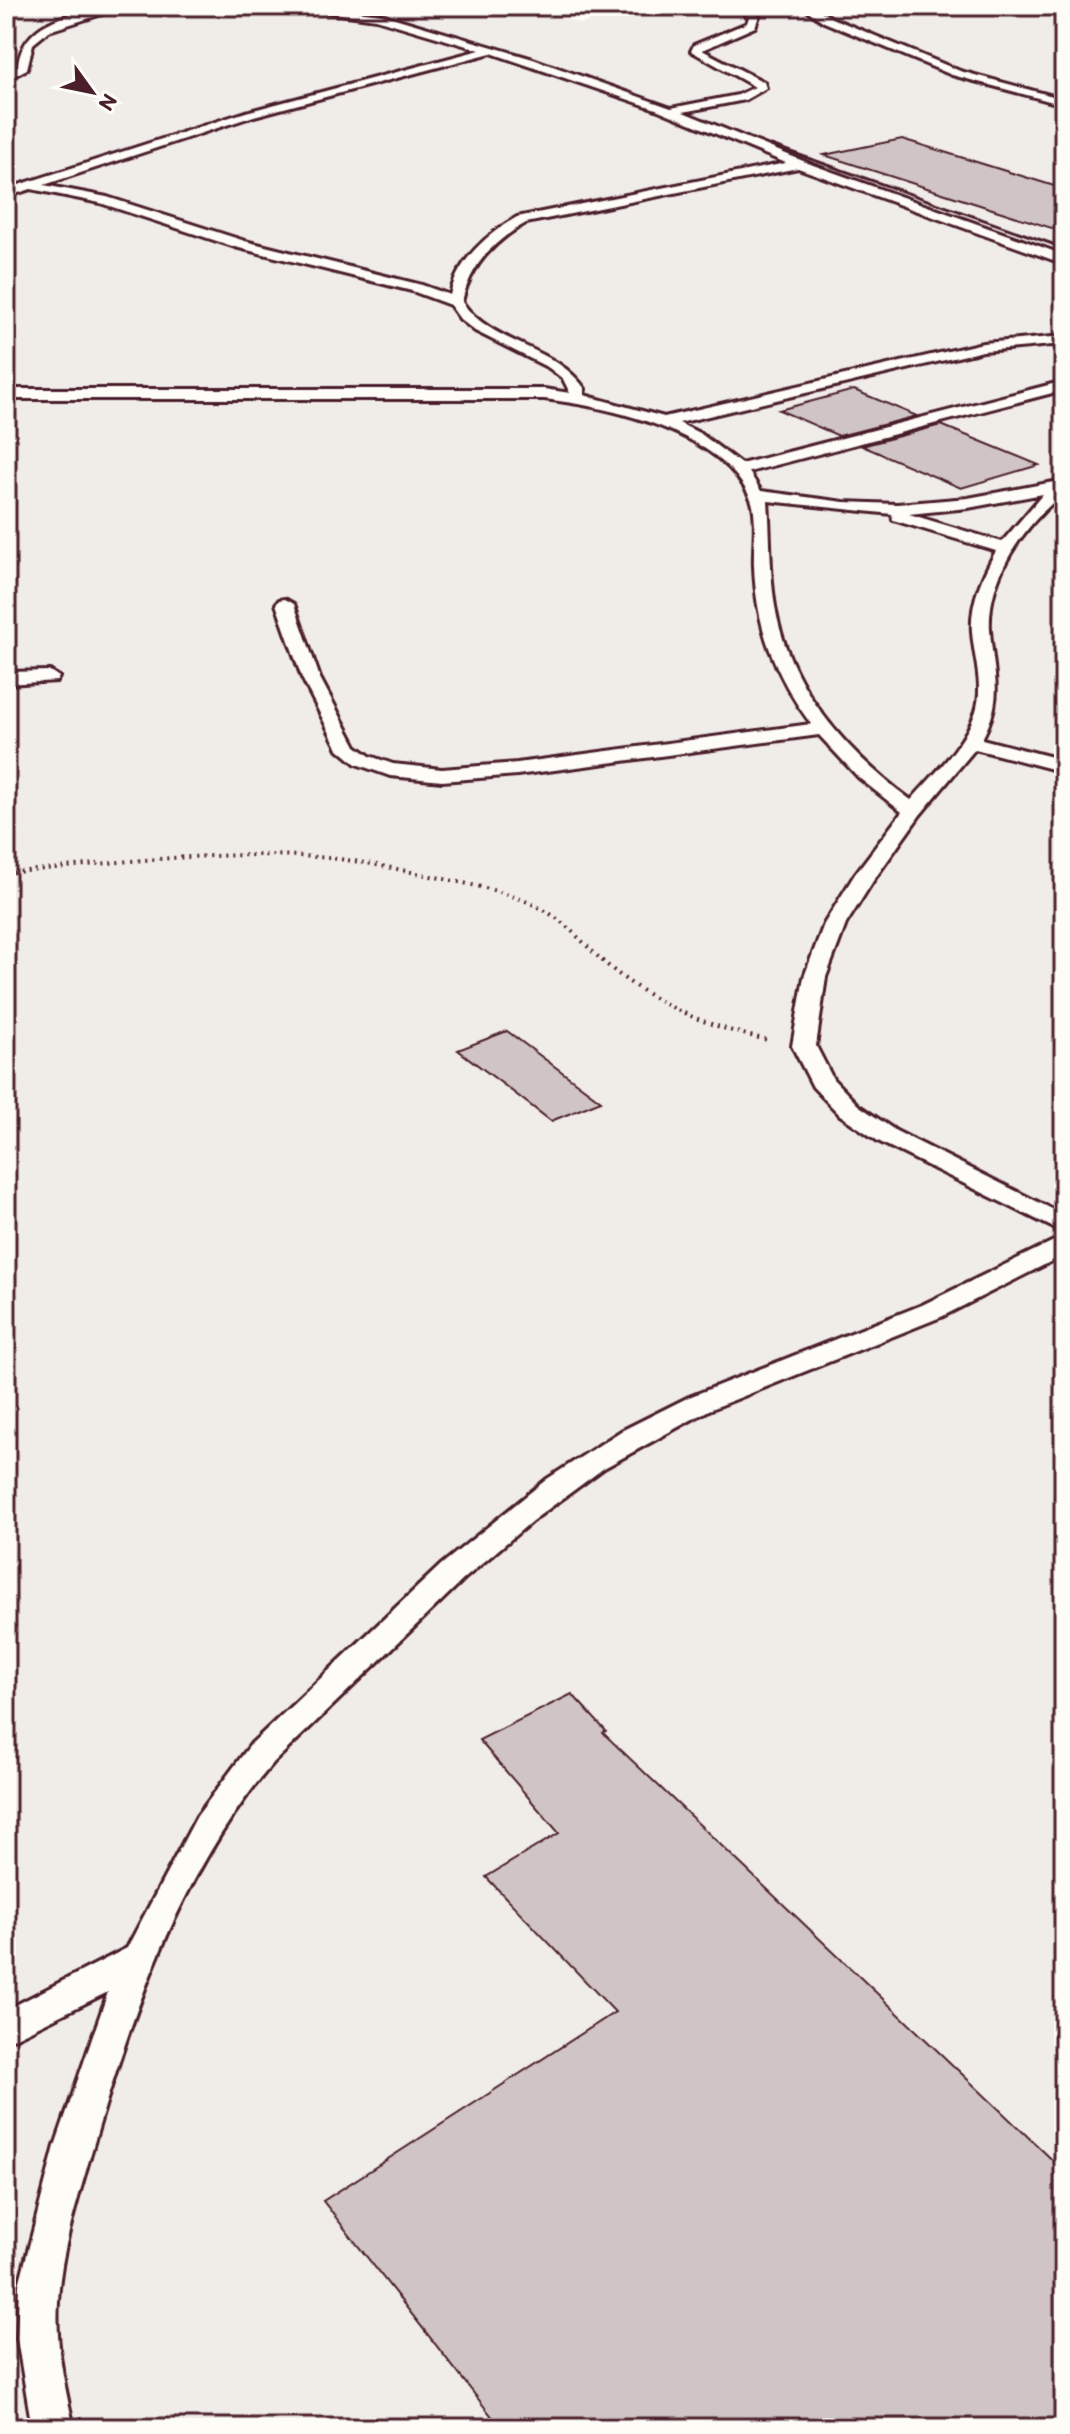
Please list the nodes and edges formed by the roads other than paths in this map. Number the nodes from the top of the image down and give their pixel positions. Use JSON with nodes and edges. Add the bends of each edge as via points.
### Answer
{"nodes":[{"id":1,"x":122,"y":6,"type":"edge"},
{"id":2,"x":288,"y":6,"type":"edge"},
{"id":3,"x":738,"y":6,"type":"edge"},
{"id":4,"x":806,"y":6,"type":"edge"},
{"id":5,"x":490,"y":50,"type":"junction"},
{"id":6,"x":6,"y":77,"type":"edge"},
{"id":7,"x":1064,"y":102,"type":"edge"},
{"id":8,"x":671,"y":111,"type":"junction"},
{"id":9,"x":798,"y":164,"type":"junction"},
{"id":10,"x":33,"y":186,"type":"junction"},
{"id":11,"x":6,"y":193,"type":"edge"},
{"id":12,"x":1064,"y":260,"type":"edge"},
{"id":13,"x":455,"y":302,"type":"junction"},
{"id":14,"x":1064,"y":340,"type":"edge"},
{"id":15,"x":1064,"y":385,"type":"edge"},
{"id":16,"x":6,"y":394,"type":"edge"},
{"id":17,"x":576,"y":397,"type":"junction"},
{"id":18,"x":664,"y":422,"type":"junction"},
{"id":19,"x":737,"y":470,"type":"junction"},
{"id":20,"x":1064,"y":485,"type":"edge"},
{"id":21,"x":757,"y":495,"type":"junction"},
{"id":22,"x":873,"y":509,"type":"junction"},
{"id":23,"x":1007,"y":549,"type":"junction"},
{"id":24,"x":285,"y":604,"type":"dead end"},
{"id":25,"x":50,"y":677,"type":"dead end"},
{"id":26,"x":6,"y":678,"type":"edge"},
{"id":27,"x":825,"y":728,"type":"junction"},
{"id":28,"x":970,"y":742,"type":"junction"},
{"id":29,"x":1064,"y":766,"type":"edge"},
{"id":30,"x":913,"y":811,"type":"junction"},
{"id":31,"x":1064,"y":1225,"type":"edge"},
{"id":32,"x":1064,"y":1244,"type":"edge"},
{"id":33,"x":141,"y":1958,"type":"junction"},
{"id":34,"x":6,"y":2027,"type":"edge"},
{"id":35,"x":53,"y":2428,"type":"edge"}],
"edges":[{"from":1,"to":6,"type":"lane","via":[[37,34],[29,42],[23,67]]},
{"from":2,"to":5,"type":"lane","via":[[363,13]]},
{"from":3,"to":8,"type":"lane","via":[[754,16],[751,25],[696,51],[747,75],[760,88],[741,98]]},
{"from":4,"to":7,"type":"lane","via":[[956,73]]},
{"from":5,"to":8,"type":"lane"},
{"from":5,"to":10,"type":"lane","via":[[250,114]]},
{"from":8,"to":9,"type":"lane"},
{"from":9,"to":12,"type":"lane"},
{"from":9,"to":13,"type":"lane","via":[[522,220],[500,232],[475,259],[458,284]]},
{"from":10,"to":11,"type":"lane"},
{"from":10,"to":13,"type":"lane","via":[[103,200],[240,244]]},
{"from":13,"to":17,"type":"lane","via":[[476,325],[566,373],[578,389]]},
{"from":14,"to":18,"type":"lane","via":[[983,347]]},
{"from":15,"to":19,"type":"lane"},
{"from":16,"to":17,"type":"lane"},
{"from":17,"to":18,"type":"lane"},
{"from":18,"to":19,"type":"lane"},
{"from":19,"to":21,"type":"lane"},
{"from":20,"to":22,"type":"lane","via":[[950,504]]},
{"from":20,"to":23,"type":"lane","via":[[1047,497]]},
{"from":21,"to":22,"type":"lane"},
{"from":21,"to":27,"type":"lane","via":[[768,618],[781,661]]},
{"from":22,"to":23,"type":"lane"},
{"from":23,"to":28,"type":"lane","via":[[985,589],[981,621],[989,684],[985,712]]},
{"from":24,"to":27,"type":"lane","via":[[311,678],[348,749],[390,770],[442,775],[517,769]]},
{"from":25,"to":26,"type":"lane"},
{"from":27,"to":30,"type":"lane","via":[[879,788]]},
{"from":28,"to":29,"type":"lane"},
{"from":28,"to":30,"type":"lane"},
{"from":30,"to":31,"type":"lane","via":[[835,924],[815,977],[804,1046],[822,1082],[874,1128]]},
{"from":32,"to":33,"type":"lane","via":[[914,1319],[685,1409],[629,1439],[554,1491],[449,1574],[314,1701],[240,1780],[187,1860]]},
{"from":33,"to":34,"type":"lane"},
{"from":33,"to":35,"type":"lane","via":[[95,2073],[38,2287],[37,2353]]}]}
